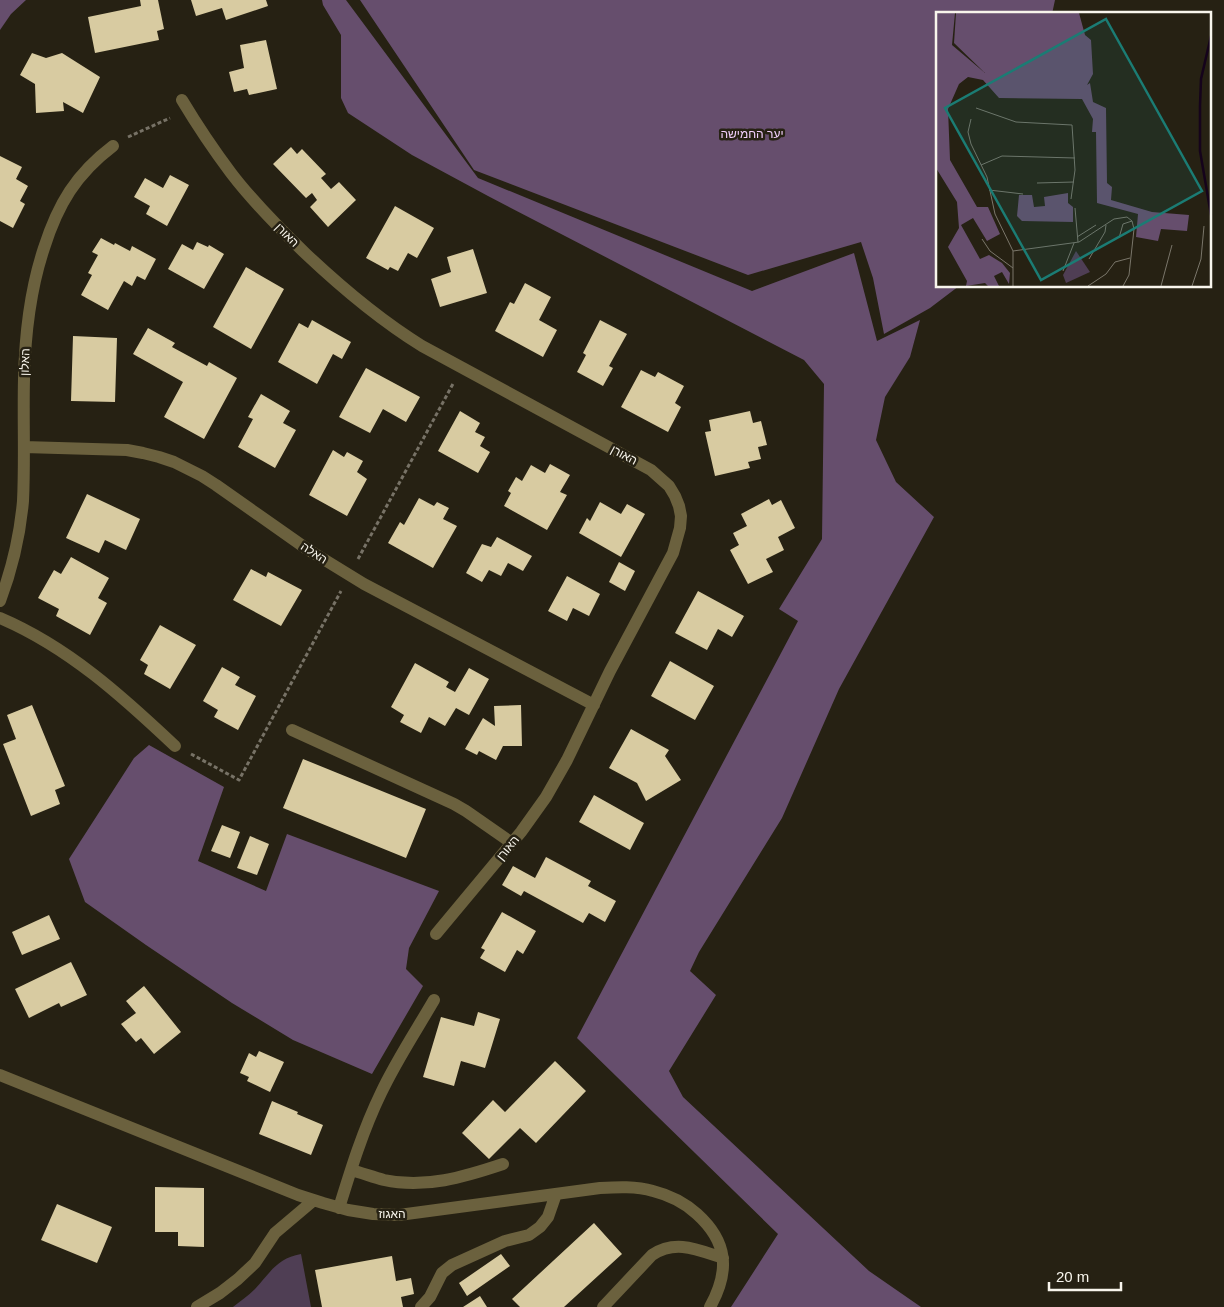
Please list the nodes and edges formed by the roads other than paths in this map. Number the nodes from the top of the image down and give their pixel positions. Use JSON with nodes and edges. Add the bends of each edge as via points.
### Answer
{"nodes":[{"id":1,"x":182,"y":100,"type":"dead end"},
{"id":2,"x":113,"y":146,"type":"road end"},
{"id":3,"x":24,"y":447,"type":"junction"},
{"id":4,"x":0,"y":601,"type":"edge"},
{"id":5,"x":0,"y":618,"type":"edge"},
{"id":6,"x":594,"y":705,"type":"junction"},
{"id":7,"x":292,"y":730,"type":"dead end"},
{"id":8,"x":175,"y":746,"type":"road end"},
{"id":9,"x":512,"y":843,"type":"junction"},
{"id":10,"x":436,"y":934,"type":"dead end"},
{"id":11,"x":434,"y":1000,"type":"dead end"},
{"id":12,"x":0,"y":1075,"type":"edge"},
{"id":13,"x":503,"y":1164,"type":"dead end"},
{"id":14,"x":351,"y":1170,"type":"junction"},
{"id":15,"x":556,"y":1194,"type":"junction"},
{"id":16,"x":314,"y":1200,"type":"junction"},
{"id":17,"x":339,"y":1208,"type":"junction"},
{"id":18,"x":723,"y":1258,"type":"junction"},
{"id":19,"x":197,"y":1307,"type":"edge"},
{"id":20,"x":421,"y":1307,"type":"edge"},
{"id":21,"x":603,"y":1307,"type":"edge"},
{"id":22,"x":710,"y":1307,"type":"edge"}],
"edges":[{"from":1,"to":6,"type":"street","name":"האורן","via":[[210,144],[260,207],[365,306],[422,346],[651,470],[669,486],[681,516],[673,553]]},
{"from":2,"to":3,"type":"street","name":"האלון","via":[[89,166],[67,194],[41,257],[26,341]]},
{"from":3,"to":4,"type":"street","name":"האלון","via":[[19,532]]},
{"from":3,"to":6,"type":"street","name":"האלה","via":[[127,450],[174,462],[216,484],[307,549],[376,591]]},
{"from":5,"to":8,"type":"street","via":[[73,659],[125,700]]},
{"from":6,"to":9,"type":"street","name":"האורן","via":[[557,779]]},
{"from":7,"to":9,"type":"street","via":[[454,804]]},
{"from":9,"to":10,"type":"street","name":"האורן"},
{"from":11,"to":14,"type":"street","via":[[384,1087]]},
{"from":12,"to":16,"type":"street","name":"האגוז"},
{"from":13,"to":14,"type":"street","via":[[461,1178],[416,1184],[384,1180]]},
{"from":14,"to":17,"type":"street"},
{"from":15,"to":17,"type":"street","name":"האגוז","via":[[399,1215]]},
{"from":15,"to":18,"type":"street","name":"האגוז","via":[[627,1187],[666,1195],[692,1210],[712,1229]]},
{"from":15,"to":20,"type":"street","via":[[548,1216],[530,1236],[505,1241],[452,1265],[442,1273],[430,1298]]},
{"from":16,"to":17,"type":"street","name":"האגוז"},
{"from":16,"to":19,"type":"street","via":[[275,1233],[238,1279]]},
{"from":18,"to":21,"type":"street","via":[[694,1248],[676,1246],[660,1249]]},
{"from":18,"to":22,"type":"street","name":"האגוז","via":[[721,1279]]}]}
